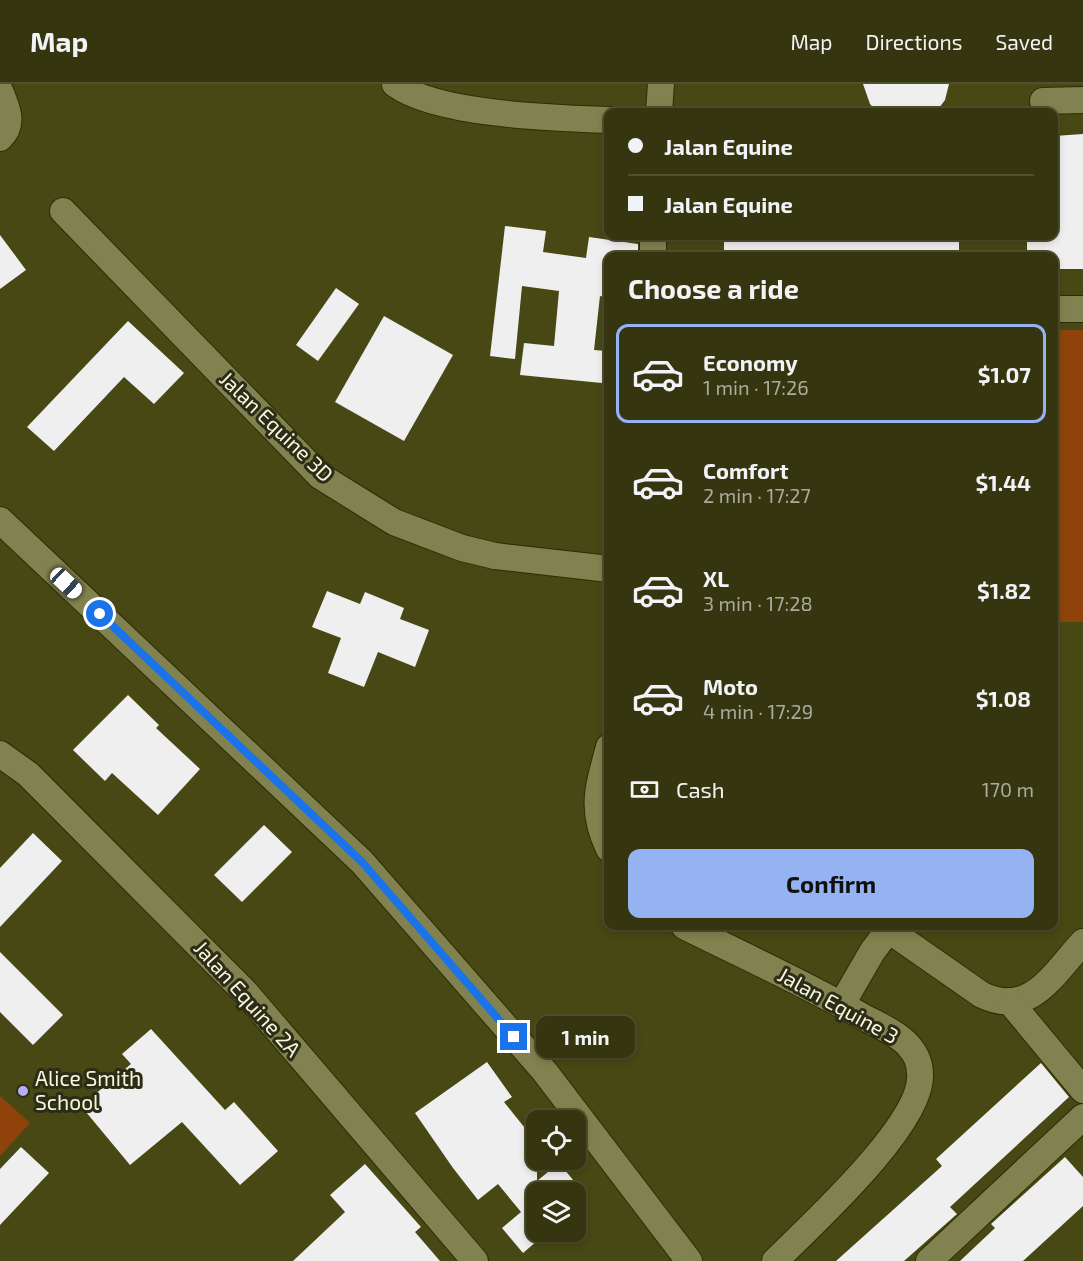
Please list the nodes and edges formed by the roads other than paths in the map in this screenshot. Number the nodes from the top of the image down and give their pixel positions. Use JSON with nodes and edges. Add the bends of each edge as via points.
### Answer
{"nodes":[{"id":1,"x":395,"y":84,"type":"edge"},
{"id":2,"x":662,"y":84,"type":"edge"},
{"id":3,"x":0,"y":91,"type":"edge"},
{"id":4,"x":1083,"y":100,"type":"edge"},
{"id":5,"x":1043,"y":101,"type":"dead end"},
{"id":6,"x":659,"y":108,"type":"edge"},
{"id":7,"x":604,"y":120,"type":"edge"},
{"id":8,"x":0,"y":138,"type":"edge"},
{"id":9,"x":63,"y":211,"type":"dead end"},
{"id":10,"x":1058,"y":309,"type":"edge"},
{"id":11,"x":1083,"y":309,"type":"edge"},
{"id":12,"x":0,"y":520,"type":"edge"},
{"id":13,"x":604,"y":568,"type":"edge"},
{"id":14,"x":0,"y":754,"type":"edge"},
{"id":15,"x":604,"y":766,"type":"edge"},
{"id":16,"x":604,"y":839,"type":"edge"},
{"id":17,"x":692,"y":930,"type":"edge"},
{"id":18,"x":884,"y":930,"type":"edge"},
{"id":19,"x":890,"y":930,"type":"edge"},
{"id":20,"x":1083,"y":942,"type":"edge"},
{"id":21,"x":1011,"y":1003,"type":"junction"},
{"id":22,"x":842,"y":1004,"type":"junction"},
{"id":23,"x":1083,"y":1090,"type":"edge"},
{"id":24,"x":1083,"y":1117,"type":"edge"},
{"id":25,"x":475,"y":1261,"type":"edge"},
{"id":26,"x":689,"y":1261,"type":"edge"},
{"id":27,"x":775,"y":1261,"type":"edge"},
{"id":28,"x":929,"y":1261,"type":"edge"}],
"edges":[{"from":1,"to":7,"type":"street","via":[[443,104],[533,117]]},
{"from":2,"to":6,"type":"street"},
{"from":3,"to":8,"type":"street","via":[[9,116],[9,126]]},
{"from":4,"to":5,"type":"street"},
{"from":9,"to":13,"type":"street","name":"Jalan Equine 3D","via":[[320,476],[394,522],[462,548],[495,556]]},
{"from":10,"to":11,"type":"street"},
{"from":12,"to":26,"type":"street","via":[[362,862],[545,1072]]},
{"from":14,"to":25,"type":"street","name":"Jalan Equine 2A","via":[[28,774],[246,993]]},
{"from":15,"to":16,"type":"street","via":[[597,792],[598,826]]},
{"from":17,"to":22,"type":"street","name":"Jalan Equine 3"},
{"from":18,"to":22,"type":"street"},
{"from":19,"to":21,"type":"street","via":[[982,995]]},
{"from":20,"to":21,"type":"street","via":[[1037,992],[1025,1001]]},
{"from":21,"to":23,"type":"street"},
{"from":22,"to":27,"type":"street","name":"Jalan Equine 3","via":[[907,1044],[917,1056],[921,1075],[918,1094],[898,1127],[856,1180]]},
{"from":24,"to":28,"type":"street"}]}
